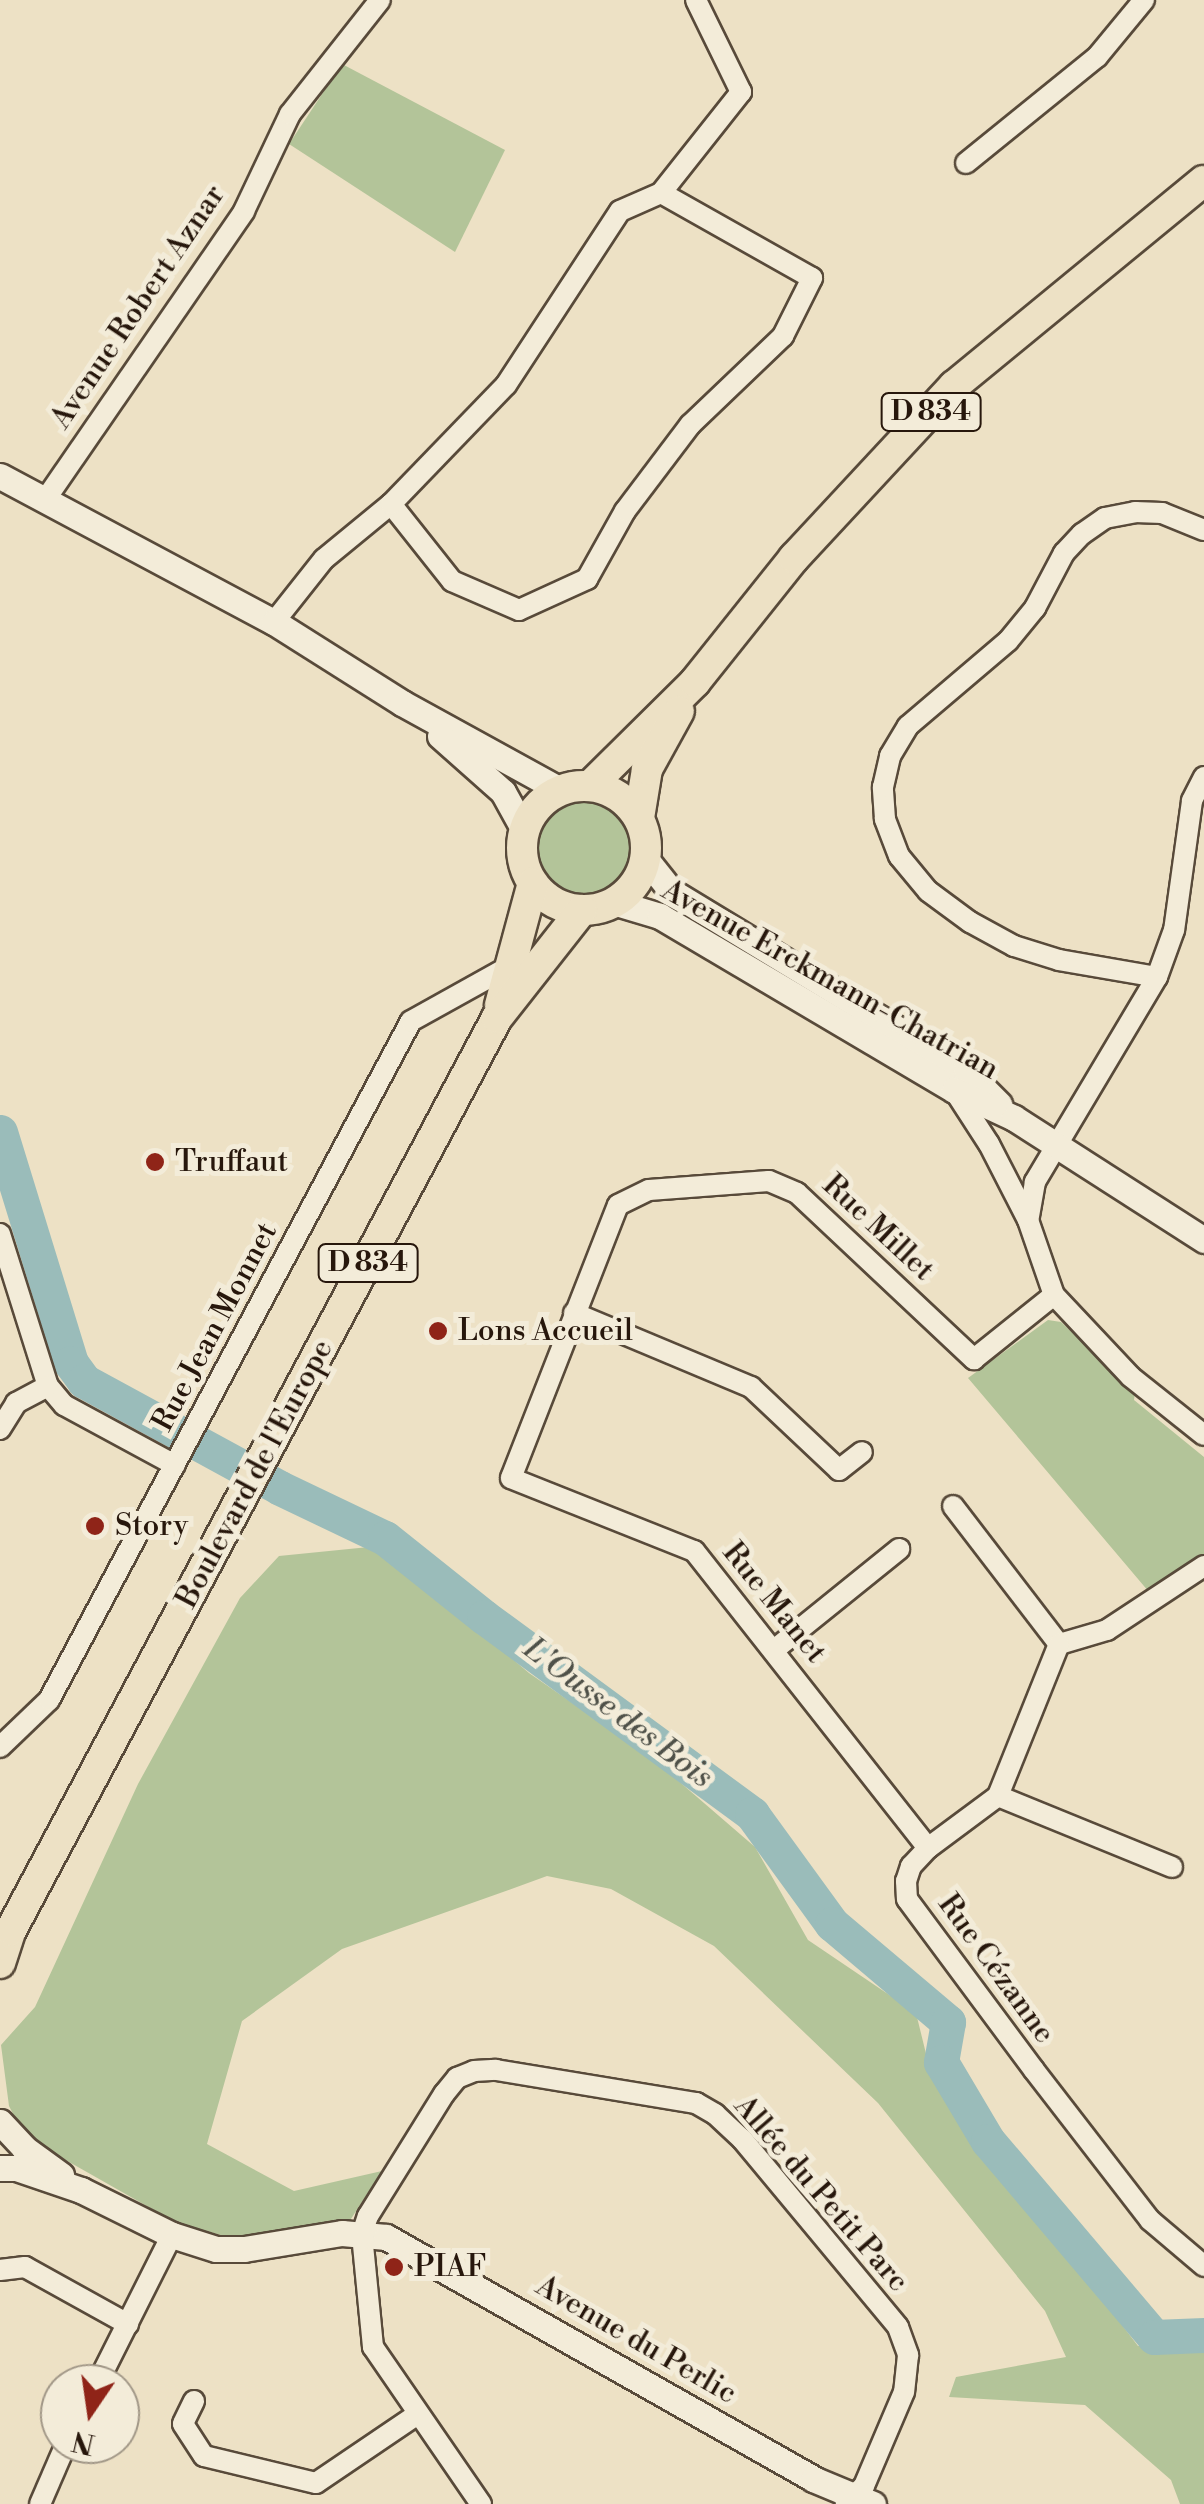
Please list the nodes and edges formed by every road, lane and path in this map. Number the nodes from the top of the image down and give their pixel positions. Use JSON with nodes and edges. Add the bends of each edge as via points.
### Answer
{"nodes":[{"id":1,"x":380,"y":0,"type":"edge"},
{"id":2,"x":696,"y":0,"type":"edge"},
{"id":3,"x":1144,"y":0,"type":"edge"},
{"id":4,"x":966,"y":163,"type":"dead end"},
{"id":5,"x":1204,"y":181,"type":"edge"},
{"id":6,"x":660,"y":193,"type":"junction"},
{"id":7,"x":0,"y":476,"type":"edge"},
{"id":8,"x":46,"y":500,"type":"junction"},
{"id":9,"x":392,"y":504,"type":"junction"},
{"id":10,"x":1204,"y":530,"type":"edge"},
{"id":11,"x":274,"y":622,"type":"junction"},
{"id":12,"x":695,"y":682,"type":"junction"},
{"id":13,"x":402,"y":703,"type":"junction"},
{"id":14,"x":1204,"y":777,"type":"edge"},
{"id":15,"x":575,"y":788,"type":"junction"},
{"id":16,"x":639,"y":818,"type":"junction"},
{"id":17,"x":524,"y":830,"type":"junction"},
{"id":18,"x":645,"y":858,"type":"junction"},
{"id":19,"x":1181,"y":881,"type":"junction"},
{"id":20,"x":532,"y":883,"type":"junction"},
{"id":21,"x":1204,"y":883,"type":"edge"},
{"id":22,"x":613,"y":902,"type":"junction"},
{"id":23,"x":582,"y":910,"type":"junction"},
{"id":24,"x":510,"y":966,"type":"junction"},
{"id":25,"x":1158,"y":977,"type":"junction"},
{"id":26,"x":497,"y":1018,"type":"junction"},
{"id":27,"x":954,"y":1090,"type":"junction"},
{"id":28,"x":1014,"y":1118,"type":"junction"},
{"id":29,"x":1056,"y":1144,"type":"junction"},
{"id":30,"x":1028,"y":1220,"type":"junction"},
{"id":31,"x":0,"y":1234,"type":"edge"},
{"id":32,"x":1204,"y":1240,"type":"edge"},
{"id":33,"x":6,"y":1280,"type":"edge"},
{"id":34,"x":1054,"y":1295,"type":"junction"},
{"id":35,"x":574,"y":1313,"type":"junction"},
{"id":36,"x":48,"y":1386,"type":"junction"},
{"id":37,"x":0,"y":1429,"type":"edge"},
{"id":38,"x":1204,"y":1435,"type":"edge"},
{"id":39,"x":185,"y":1448,"type":"junction"},
{"id":40,"x":862,"y":1452,"type":"dead end"},
{"id":41,"x":511,"y":1478,"type":"joint"},
{"id":42,"x":953,"y":1506,"type":"dead end"},
{"id":43,"x":899,"y":1549,"type":"dead end"},
{"id":44,"x":1204,"y":1566,"type":"edge"},
{"id":45,"x":1059,"y":1644,"type":"junction"},
{"id":46,"x":774,"y":1650,"type":"junction"},
{"id":47,"x":0,"y":1747,"type":"edge"},
{"id":48,"x":998,"y":1796,"type":"junction"},
{"id":49,"x":928,"y":1848,"type":"junction"},
{"id":50,"x":1172,"y":1867,"type":"dead end"},
{"id":51,"x":6,"y":1937,"type":"edge"},
{"id":52,"x":0,"y":1963,"type":"edge"},
{"id":53,"x":0,"y":2122,"type":"edge"},
{"id":54,"x":0,"y":2168,"type":"edge"},
{"id":55,"x":81,"y":2190,"type":"junction"},
{"id":56,"x":172,"y":2234,"type":"junction"},
{"id":57,"x":362,"y":2234,"type":"junction"},
{"id":58,"x":1204,"y":2266,"type":"edge"},
{"id":59,"x":0,"y":2270,"type":"edge"},
{"id":60,"x":128,"y":2324,"type":"junction"},
{"id":61,"x":107,"y":2364,"type":"edge"},
{"id":62,"x":194,"y":2401,"type":"dead end"},
{"id":63,"x":418,"y":2414,"type":"junction"},
{"id":64,"x":57,"y":2464,"type":"edge"},
{"id":65,"x":857,"y":2502,"type":"edge"},
{"id":66,"x":40,"y":2504,"type":"edge"},
{"id":67,"x":481,"y":2504,"type":"edge"}],
"edges":[{"from":1,"to":8,"type":"street","name":"Avenue Robert Aznar","via":[[290,114],[244,211]]},
{"from":2,"to":6,"type":"street","via":[[741,92]]},
{"from":3,"to":4,"type":"street","via":[[1097,57]]},
{"from":5,"to":12,"type":"main road","number":"D 834","via":[[954,386],[794,558]]},
{"from":6,"to":9,"type":"street","via":[[620,211],[506,385]]},
{"from":6,"to":9,"type":"street","via":[[812,278],[783,336],[690,425],[625,511],[587,579],[519,610],[452,582]]},
{"from":7,"to":8,"type":"street"},
{"from":8,"to":11,"type":"street"},
{"from":9,"to":11,"type":"street","via":[[324,558]]},
{"from":10,"to":25,"type":"street","via":[[1162,513],[1135,512],[1105,518],[1082,534],[1008,641],[908,726],[890,756],[883,787],[885,819],[899,856],[928,891],[970,922],[1059,960]]},
{"from":11,"to":13,"type":"street"},
{"from":12,"to":15,"type":"main road","number":"D 834"},
{"from":12,"to":16,"type":"main road","number":"D 834","via":[[647,769]]},
{"from":13,"to":15,"type":"street"},
{"from":13,"to":17,"type":"street","via":[[502,792]]},
{"from":14,"to":19,"type":"street","via":[[1192,801]]},
{"from":15,"to":16,"type":"main road","via":[[618,797]]},
{"from":15,"to":17,"type":"main road","via":[[544,800]]},
{"from":16,"to":18,"type":"main road"},
{"from":17,"to":20,"type":"main road","via":[[522,858]]},
{"from":18,"to":22,"type":"main road","via":[[639,876]]},
{"from":18,"to":28,"type":"street","name":"Avenue Erckmann-Chatrian","via":[[672,892],[966,1071]]},
{"from":19,"to":21,"type":"street"},
{"from":19,"to":25,"type":"street"},
{"from":20,"to":23,"type":"main road","via":[[563,906]]},
{"from":20,"to":24,"type":"main road","name":"Boulevard de l'Europe","number":"D 834"},
{"from":22,"to":23,"type":"main road"},
{"from":22,"to":27,"type":"street","name":"Avenue Erckmann-Chatrian","via":[[660,916]]},
{"from":23,"to":26,"type":"main road","name":"Boulevard de l'Europe","number":"D 834"},
{"from":24,"to":26,"type":"main road","name":"Boulevard de l'Europe","number":"D 834"},
{"from":24,"to":39,"type":"street","name":"Rue Jean Monnet","via":[[412,1020]]},
{"from":25,"to":29,"type":"street"},
{"from":26,"to":51,"type":"main road","name":"Boulevard de l'Europe","number":"D 834"},
{"from":27,"to":28,"type":"street","name":"Avenue Erckmann-Chatrian"},
{"from":27,"to":30,"type":"street"},
{"from":28,"to":29,"type":"street","name":"Avenue Erckmann-Chatrian"},
{"from":29,"to":30,"type":"street","via":[[1036,1182]]},
{"from":29,"to":32,"type":"street","name":"Avenue Erckmann-Chatrian"},
{"from":30,"to":34,"type":"street"},
{"from":31,"to":33,"type":"street"},
{"from":33,"to":36,"type":"street"},
{"from":34,"to":35,"type":"street","name":"Rue Millet","via":[[974,1359],[797,1193],[769,1180],[649,1190],[618,1205]]},
{"from":34,"to":38,"type":"street","via":[[1132,1377]]},
{"from":35,"to":40,"type":"street","via":[[751,1388],[839,1470]]},
{"from":35,"to":41,"type":"street","name":"Rue Millet"},
{"from":36,"to":37,"type":"street","via":[[16,1404]]},
{"from":36,"to":39,"type":"street","via":[[64,1405]]},
{"from":39,"to":47,"type":"street","name":"Rue Jean Monnet","via":[[48,1700]]},
{"from":41,"to":46,"type":"street","name":"Rue Manet","via":[[694,1551]]},
{"from":42,"to":45,"type":"street"},
{"from":43,"to":46,"type":"street"},
{"from":44,"to":45,"type":"street","via":[[1106,1630]]},
{"from":45,"to":48,"type":"street"},
{"from":46,"to":49,"type":"street","name":"Rue Manet"},
{"from":48,"to":49,"type":"street","name":"Rue Cézanne"},
{"from":48,"to":50,"type":"street"},
{"from":49,"to":58,"type":"street","name":"Rue Cézanne","via":[[911,1866],[907,1899],[1150,2220]]},
{"from":51,"to":52,"type":"main road","name":"Boulevard de l'Europe","number":"D 834"},
{"from":53,"to":55,"type":"street","name":"Avenue du Perlic"},
{"from":54,"to":55,"type":"street","name":"Avenue du Perlic"},
{"from":55,"to":56,"type":"street","name":"Avenue du Perlic"},
{"from":56,"to":57,"type":"street","name":"Avenue du Perlic","via":[[216,2249],[244,2249]]},
{"from":56,"to":60,"type":"street"},
{"from":57,"to":63,"type":"street","via":[[373,2347]]},
{"from":57,"to":65,"type":"street","name":"Avenue du Perlic","via":[[386,2237]]},
{"from":57,"to":65,"type":"street","name":"Allée du Petit Parc","via":[[444,2094],[474,2071],[696,2102],[742,2139],[905,2342],[904,2392]]},
{"from":59,"to":60,"type":"street","via":[[25,2268]]},
{"from":60,"to":61,"type":"street"},
{"from":62,"to":63,"type":"street","via":[[183,2424],[204,2456],[316,2483]]},
{"from":63,"to":67,"type":"street"},
{"from":64,"to":66,"type":"street"}]}
